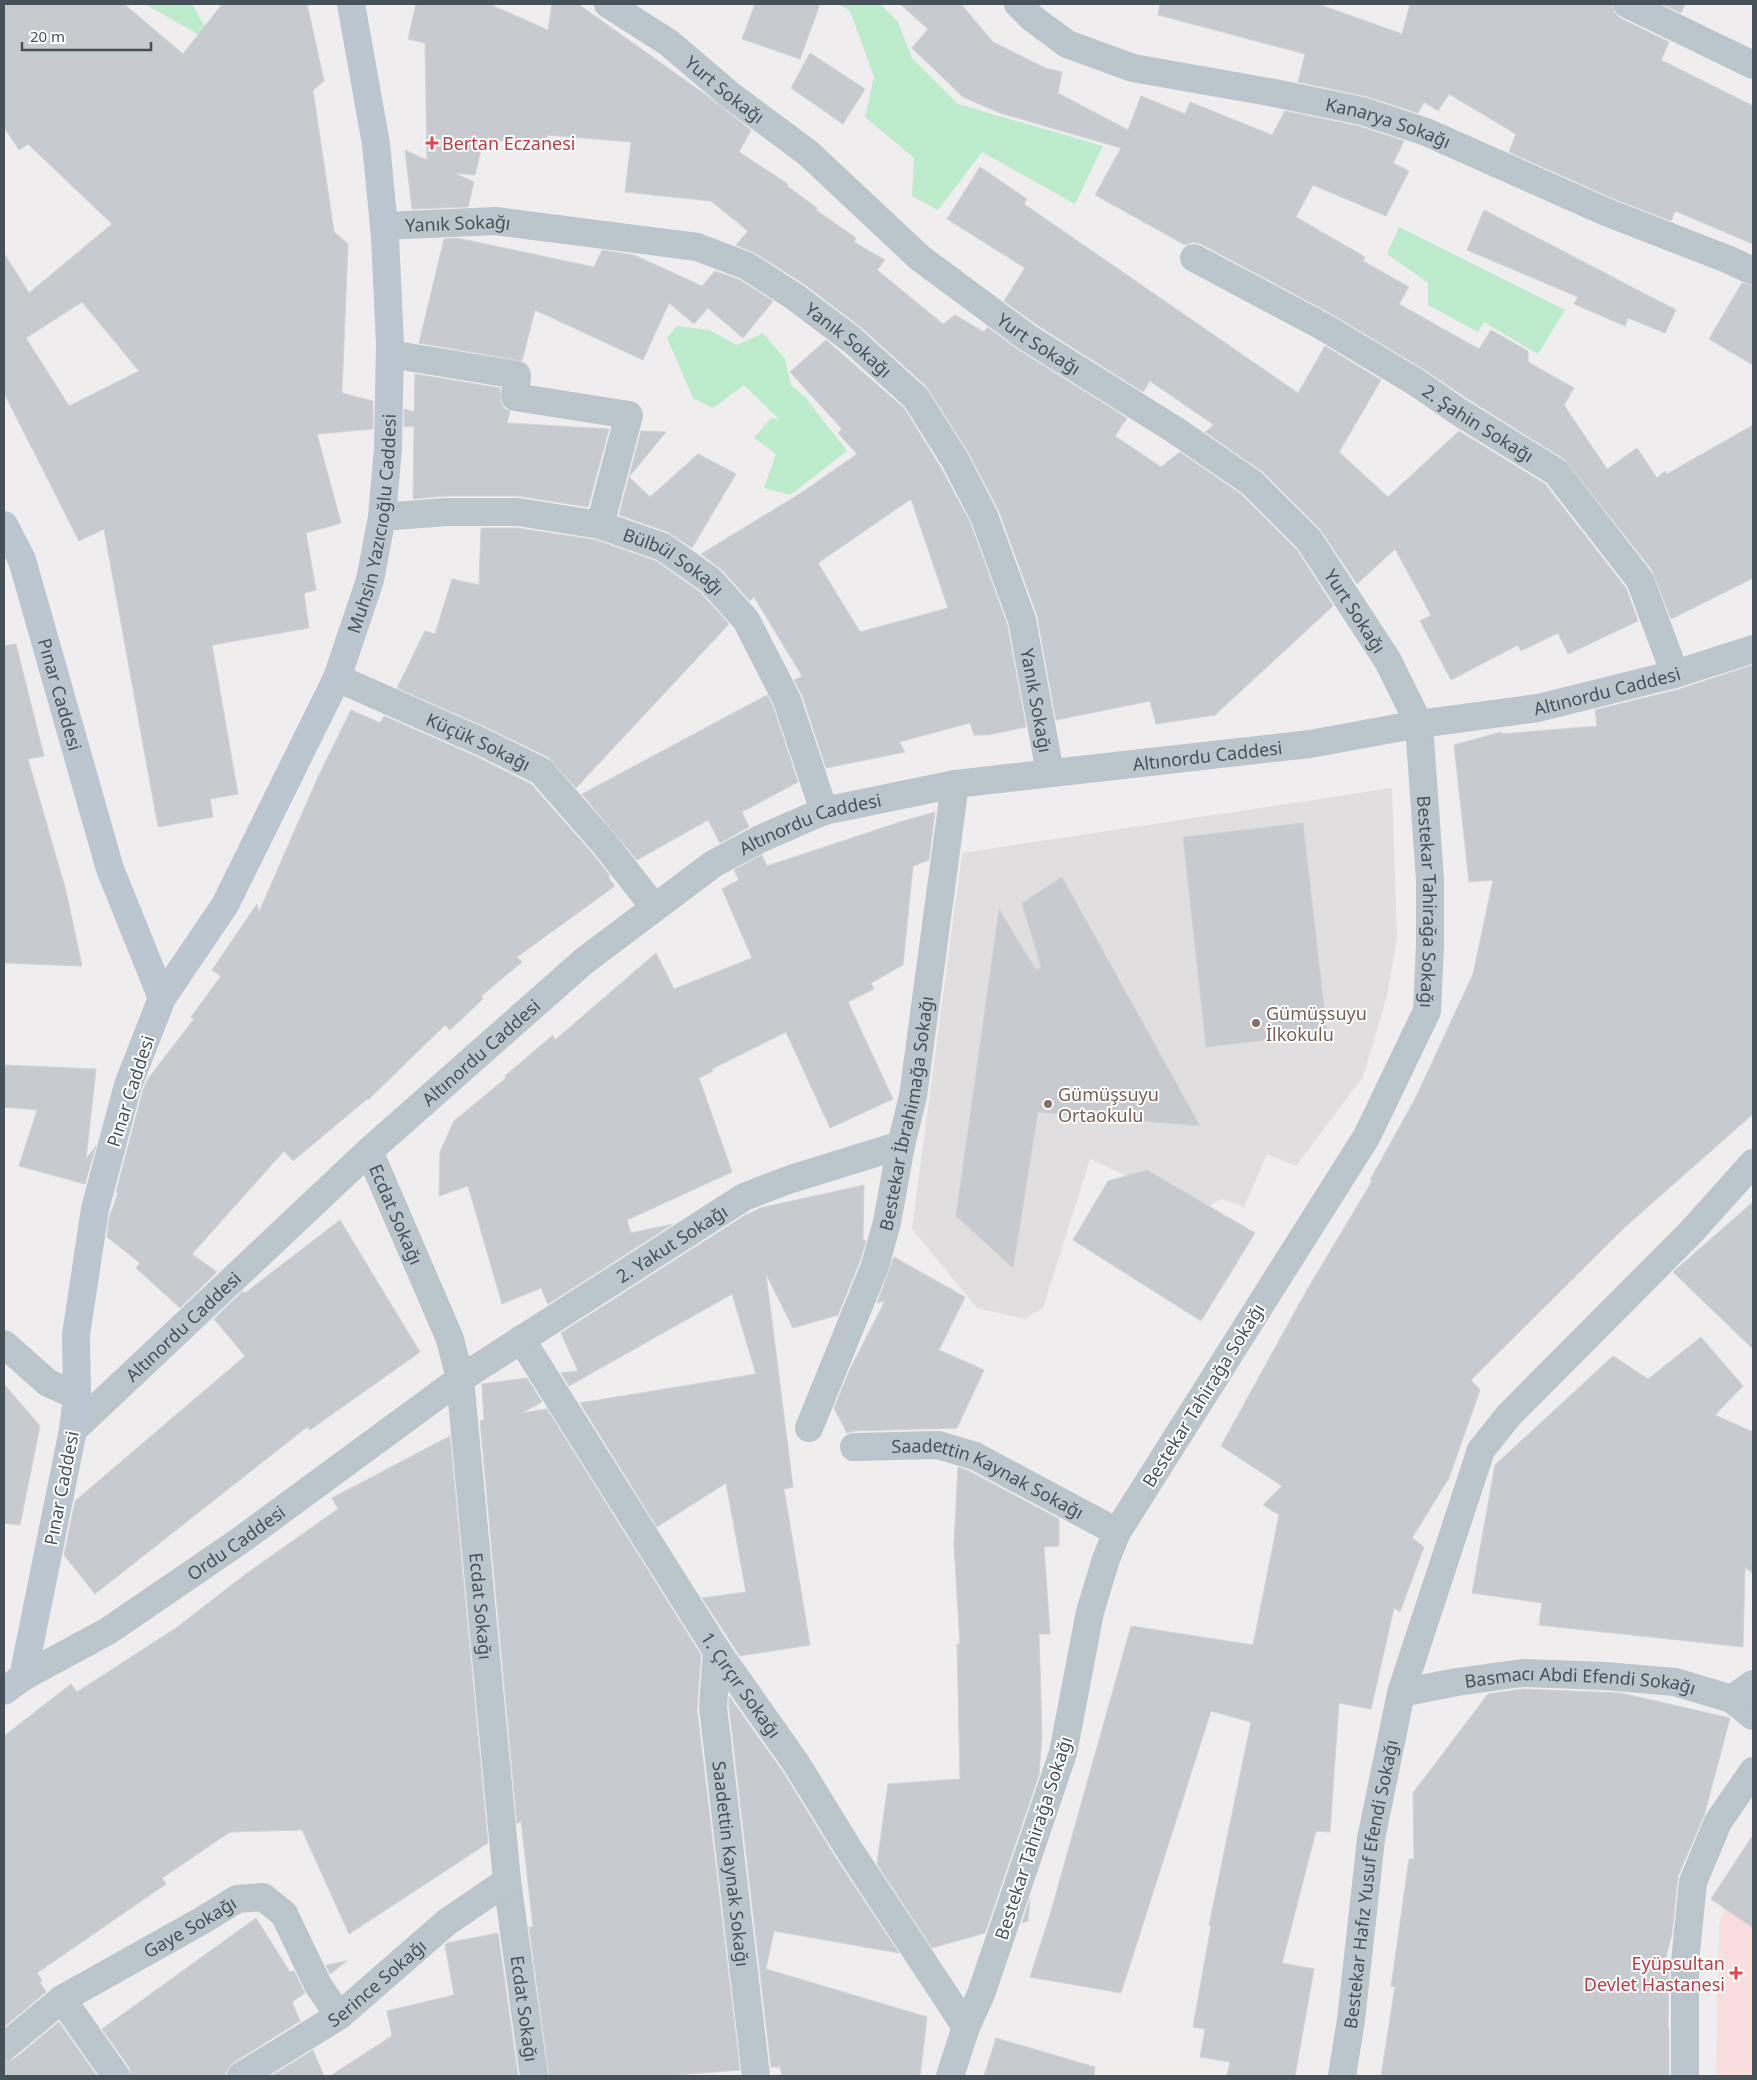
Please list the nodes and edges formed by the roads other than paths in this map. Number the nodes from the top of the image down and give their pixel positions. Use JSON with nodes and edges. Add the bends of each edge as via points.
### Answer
{"nodes":[{"id":1,"x":351,"y":4,"type":"edge"},
{"id":2,"x":608,"y":4,"type":"edge"},
{"id":3,"x":1018,"y":4,"type":"edge"},
{"id":4,"x":1627,"y":4,"type":"edge"},
{"id":5,"x":1753,"y":65,"type":"edge"},
{"id":6,"x":384,"y":226,"type":"junction"},
{"id":7,"x":1194,"y":258,"type":"dead end"},
{"id":8,"x":1753,"y":271,"type":"edge"},
{"id":9,"x":390,"y":354,"type":"junction"},
{"id":10,"x":382,"y":517,"type":"junction"},
{"id":11,"x":4,"y":525,"type":"edge"},
{"id":12,"x":600,"y":525,"type":"junction"},
{"id":13,"x":1753,"y":649,"type":"edge"},
{"id":14,"x":1675,"y":674,"type":"junction"},
{"id":15,"x":337,"y":678,"type":"junction"},
{"id":16,"x":1418,"y":724,"type":"junction"},
{"id":17,"x":1050,"y":773,"type":"junction"},
{"id":18,"x":956,"y":784,"type":"junction"},
{"id":19,"x":824,"y":811,"type":"junction"},
{"id":20,"x":654,"y":907,"type":"junction"},
{"id":21,"x":162,"y":998,"type":"junction"},
{"id":22,"x":901,"y":1145,"type":"junction"},
{"id":23,"x":369,"y":1151,"type":"junction"},
{"id":24,"x":1753,"y":1163,"type":"edge"},
{"id":25,"x":521,"y":1339,"type":"junction"},
{"id":26,"x":4,"y":1344,"type":"edge"},
{"id":27,"x":460,"y":1379,"type":"junction"},
{"id":28,"x":77,"y":1396,"type":"junction"},
{"id":29,"x":809,"y":1428,"type":"dead end"},
{"id":30,"x":73,"y":1430,"type":"junction"},
{"id":31,"x":854,"y":1447,"type":"dead end"},
{"id":32,"x":1118,"y":1532,"type":"junction"},
{"id":33,"x":717,"y":1651,"type":"junction"},
{"id":34,"x":13,"y":1684,"type":"edge"},
{"id":35,"x":1742,"y":1691,"type":"edge"},
{"id":36,"x":1401,"y":1693,"type":"junction"},
{"id":37,"x":1753,"y":1716,"type":"edge"},
{"id":38,"x":1753,"y":1771,"type":"edge"},
{"id":39,"x":506,"y":1881,"type":"junction"},
{"id":40,"x":62,"y":1999,"type":"junction"},
{"id":41,"x":339,"y":2016,"type":"junction"},
{"id":42,"x":966,"y":2027,"type":"junction"},
{"id":43,"x":4,"y":2047,"type":"edge"},
{"id":44,"x":116,"y":2076,"type":"edge"},
{"id":45,"x":241,"y":2076,"type":"edge"},
{"id":46,"x":534,"y":2076,"type":"edge"},
{"id":47,"x":756,"y":2076,"type":"edge"},
{"id":48,"x":950,"y":2076,"type":"edge"},
{"id":49,"x":1342,"y":2076,"type":"edge"},
{"id":50,"x":1685,"y":2076,"type":"edge"}],
"edges":[{"from":1,"to":6,"type":"main road","name":"Muhsin Yazıcıoğlu Caddesi","via":[[376,144]]},
{"from":2,"to":16,"type":"street","name":"Yurt Sokağı","via":[[668,43],[730,95],[808,153],[920,258],[1028,338],[1175,430],[1252,483],[1309,540],[1388,661]]},
{"from":3,"to":8,"type":"street","name":"Kanarya Sokağı","via":[[1032,18],[1077,48],[1133,68],[1353,109],[1417,129],[1606,212]]},
{"from":4,"to":5,"type":"street"},
{"from":6,"to":9,"type":"main road","name":"Muhsin Yazıcıoğlu Caddesi"},
{"from":6,"to":17,"type":"street","name":"Yanık Sokağı","via":[[496,221],[696,247],[747,266],[852,340],[916,398],[955,460],[984,516],[1022,620]]},
{"from":7,"to":14,"type":"street","name":"2. Şahin Sokağı","via":[[1338,336],[1556,472],[1640,580]]},
{"from":9,"to":10,"type":"main road","name":"Muhsin Yazıcıoğlu Caddesi","via":[[388,448]]},
{"from":9,"to":12,"type":"street","via":[[518,375],[515,397],[629,415]]},
{"from":10,"to":12,"type":"street","name":"Bülbül Sokağı","via":[[446,512],[518,512]]},
{"from":10,"to":15,"type":"main road","name":"Muhsin Yazıcıoğlu Caddesi","via":[[370,580]]},
{"from":11,"to":21,"type":"main road","name":"Pınar Caddesi","via":[[22,560],[110,869]]},
{"from":12,"to":19,"type":"street","name":"Bülbül Sokağı","via":[[663,547],[710,580],[746,620],[787,700]]},
{"from":13,"to":14,"type":"street","name":"Altınordu Caddesi"},
{"from":14,"to":16,"type":"street","name":"Altınordu Caddesi","via":[[1538,708]]},
{"from":15,"to":20,"type":"street","name":"Küçük Sokağı","via":[[541,771]]},
{"from":15,"to":21,"type":"main road","name":"Muhsin Yazıcıoğlu Caddesi","via":[[225,905]]},
{"from":16,"to":17,"type":"street","name":"Altınordu Caddesi","via":[[1310,744]]},
{"from":16,"to":32,"type":"street","name":"Bestekar Tahirağa Sokağı","via":[[1430,880],[1427,1011],[1367,1136]]},
{"from":17,"to":18,"type":"street","name":"Altınordu Caddesi"},
{"from":18,"to":19,"type":"street","name":"Altınordu Caddesi"},
{"from":18,"to":22,"type":"street","name":"Bestekar İbrahimağa Sokağı","via":[[913,1096]]},
{"from":19,"to":20,"type":"street","name":"Altınordu Caddesi","via":[[713,864]]},
{"from":20,"to":23,"type":"street","name":"Altınordu Caddesi","via":[[584,961]]},
{"from":21,"to":28,"type":"main road","name":"Pınar Caddesi","via":[[128,1085],[95,1208],[76,1335]]},
{"from":22,"to":25,"type":"street","name":"2. Yakut Sokağı","via":[[744,1197]]},
{"from":22,"to":29,"type":"street","name":"Bestekar İbrahimağa Sokağı","via":[[875,1266]]},
{"from":23,"to":27,"type":"street","name":"Ecdat Sokağı","via":[[450,1339]]},
{"from":23,"to":30,"type":"street","name":"Altınordu Caddesi"},
{"from":24,"to":36,"type":"street","name":"Bestekar Hafız Yusuf Efendi Sokağı","via":[[1691,1232],[1510,1415],[1481,1450]]},
{"from":25,"to":27,"type":"street","name":"2. Yakut Sokağı"},
{"from":25,"to":33,"type":"street","name":"1. Çırçır Sokağı"},
{"from":26,"to":28,"type":"street","via":[[48,1383]]},
{"from":27,"to":34,"type":"street","name":"Ordu Caddesi","via":[[241,1540],[108,1631]]},
{"from":27,"to":39,"type":"street","name":"Ecdat Sokağı"},
{"from":28,"to":30,"type":"main road","name":"Pınar Caddesi"},
{"from":30,"to":34,"type":"main road","name":"Pınar Caddesi"},
{"from":31,"to":32,"type":"street","name":"Saadettin Kaynak Sokağı","via":[[938,1445],[974,1456]]},
{"from":32,"to":42,"type":"street","name":"Bestekar Tahirağa Sokağı","via":[[1090,1612],[1063,1753],[982,1994]]},
{"from":33,"to":42,"type":"street","name":"1. Çırçır Sokağı","via":[[796,1763]]},
{"from":33,"to":47,"type":"street","name":"Saadettin Kaynak Sokağı","via":[[713,1707]]},
{"from":35,"to":36,"type":"street","name":"Basmacı Abdi Efendi Sokağı","via":[[1605,1676],[1522,1673]]},
{"from":35,"to":37,"type":"street","name":"Basmacı Abdi Efendi Sokağı"},
{"from":36,"to":49,"type":"street","name":"Bestekar Hafız Yusuf Efendi Sokağı","via":[[1371,1839]]},
{"from":38,"to":50,"type":"street","via":[[1718,1822],[1693,1882],[1685,1962]]},
{"from":39,"to":41,"type":"street","name":"Serince Sokağı","via":[[447,1922]]},
{"from":39,"to":46,"type":"street","name":"Ecdat Sokağı"},
{"from":40,"to":41,"type":"street","name":"Gaye Sokağı","via":[[237,1899],[263,1897],[284,1914],[318,1985]]},
{"from":40,"to":43,"type":"street","name":"Gaye Sokağı"},
{"from":40,"to":44,"type":"street"},
{"from":41,"to":45,"type":"street","name":"Serince Sokağı"},
{"from":42,"to":48,"type":"street","name":"Bestekar Tahirağa Sokağı"}]}
